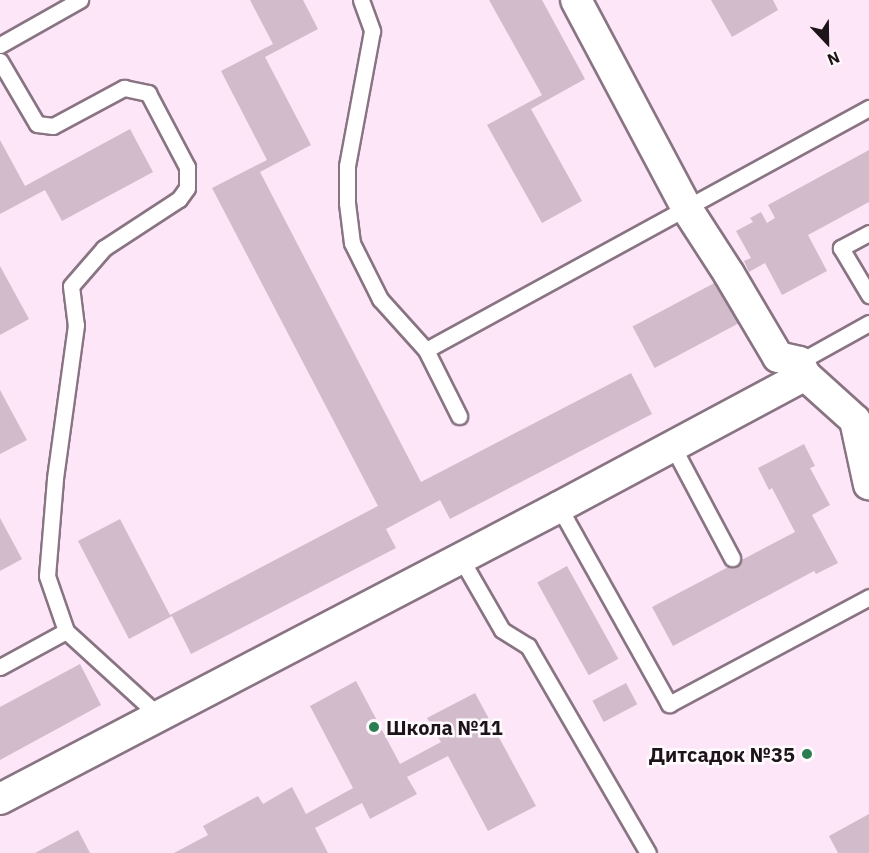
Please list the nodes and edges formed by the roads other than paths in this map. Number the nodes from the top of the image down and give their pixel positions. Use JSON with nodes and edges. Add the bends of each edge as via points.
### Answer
{"nodes":[{"id":1,"x":80,"y":0,"type":"edge"},
{"id":2,"x":361,"y":0,"type":"edge"},
{"id":3,"x":576,"y":0,"type":"edge"},
{"id":4,"x":0,"y":45,"type":"edge"},
{"id":5,"x":0,"y":61,"type":"edge"},
{"id":6,"x":869,"y":108,"type":"edge"},
{"id":7,"x":687,"y":209,"type":"junction"},
{"id":8,"x":869,"y":232,"type":"edge"},
{"id":9,"x":869,"y":295,"type":"edge"},
{"id":10,"x":869,"y":323,"type":"edge"},
{"id":11,"x":426,"y":350,"type":"junction"},
{"id":12,"x":802,"y":369,"type":"junction"},
{"id":13,"x":459,"y":416,"type":"dead end"},
{"id":14,"x":673,"y":447,"type":"junction"},
{"id":15,"x":869,"y":486,"type":"edge"},
{"id":16,"x":559,"y":507,"type":"junction"},
{"id":17,"x":460,"y":557,"type":"junction"},
{"id":18,"x":732,"y":558,"type":"dead end"},
{"id":19,"x":869,"y":597,"type":"edge"},
{"id":20,"x":66,"y":632,"type":"junction"},
{"id":21,"x":0,"y":667,"type":"edge"},
{"id":22,"x":158,"y":715,"type":"junction"},
{"id":23,"x":0,"y":799,"type":"edge"},
{"id":24,"x":648,"y":853,"type":"edge"}],
"edges":[{"from":1,"to":4,"type":"lane"},
{"from":2,"to":11,"type":"lane","via":[[372,31],[347,166],[352,243],[380,299]]},
{"from":3,"to":7,"type":"street"},
{"from":5,"to":20,"type":"lane","via":[[37,124],[53,126],[124,88],[148,93],[187,167],[187,188],[179,199],[104,248],[71,286],[76,326],[55,479],[47,576]]},
{"from":6,"to":7,"type":"lane"},
{"from":7,"to":11,"type":"lane"},
{"from":7,"to":12,"type":"street","via":[[778,357]]},
{"from":8,"to":9,"type":"lane","via":[[841,248]]},
{"from":10,"to":12,"type":"lane"},
{"from":11,"to":13,"type":"lane"},
{"from":12,"to":14,"type":"street"},
{"from":12,"to":15,"type":"street","via":[[855,420]]},
{"from":14,"to":16,"type":"street"},
{"from":14,"to":18,"type":"lane"},
{"from":16,"to":17,"type":"street"},
{"from":16,"to":19,"type":"lane","via":[[669,704]]},
{"from":17,"to":22,"type":"street"},
{"from":17,"to":24,"type":"lane","via":[[502,630],[528,646]]},
{"from":20,"to":21,"type":"lane"},
{"from":20,"to":22,"type":"lane"},
{"from":22,"to":23,"type":"street"}]}
